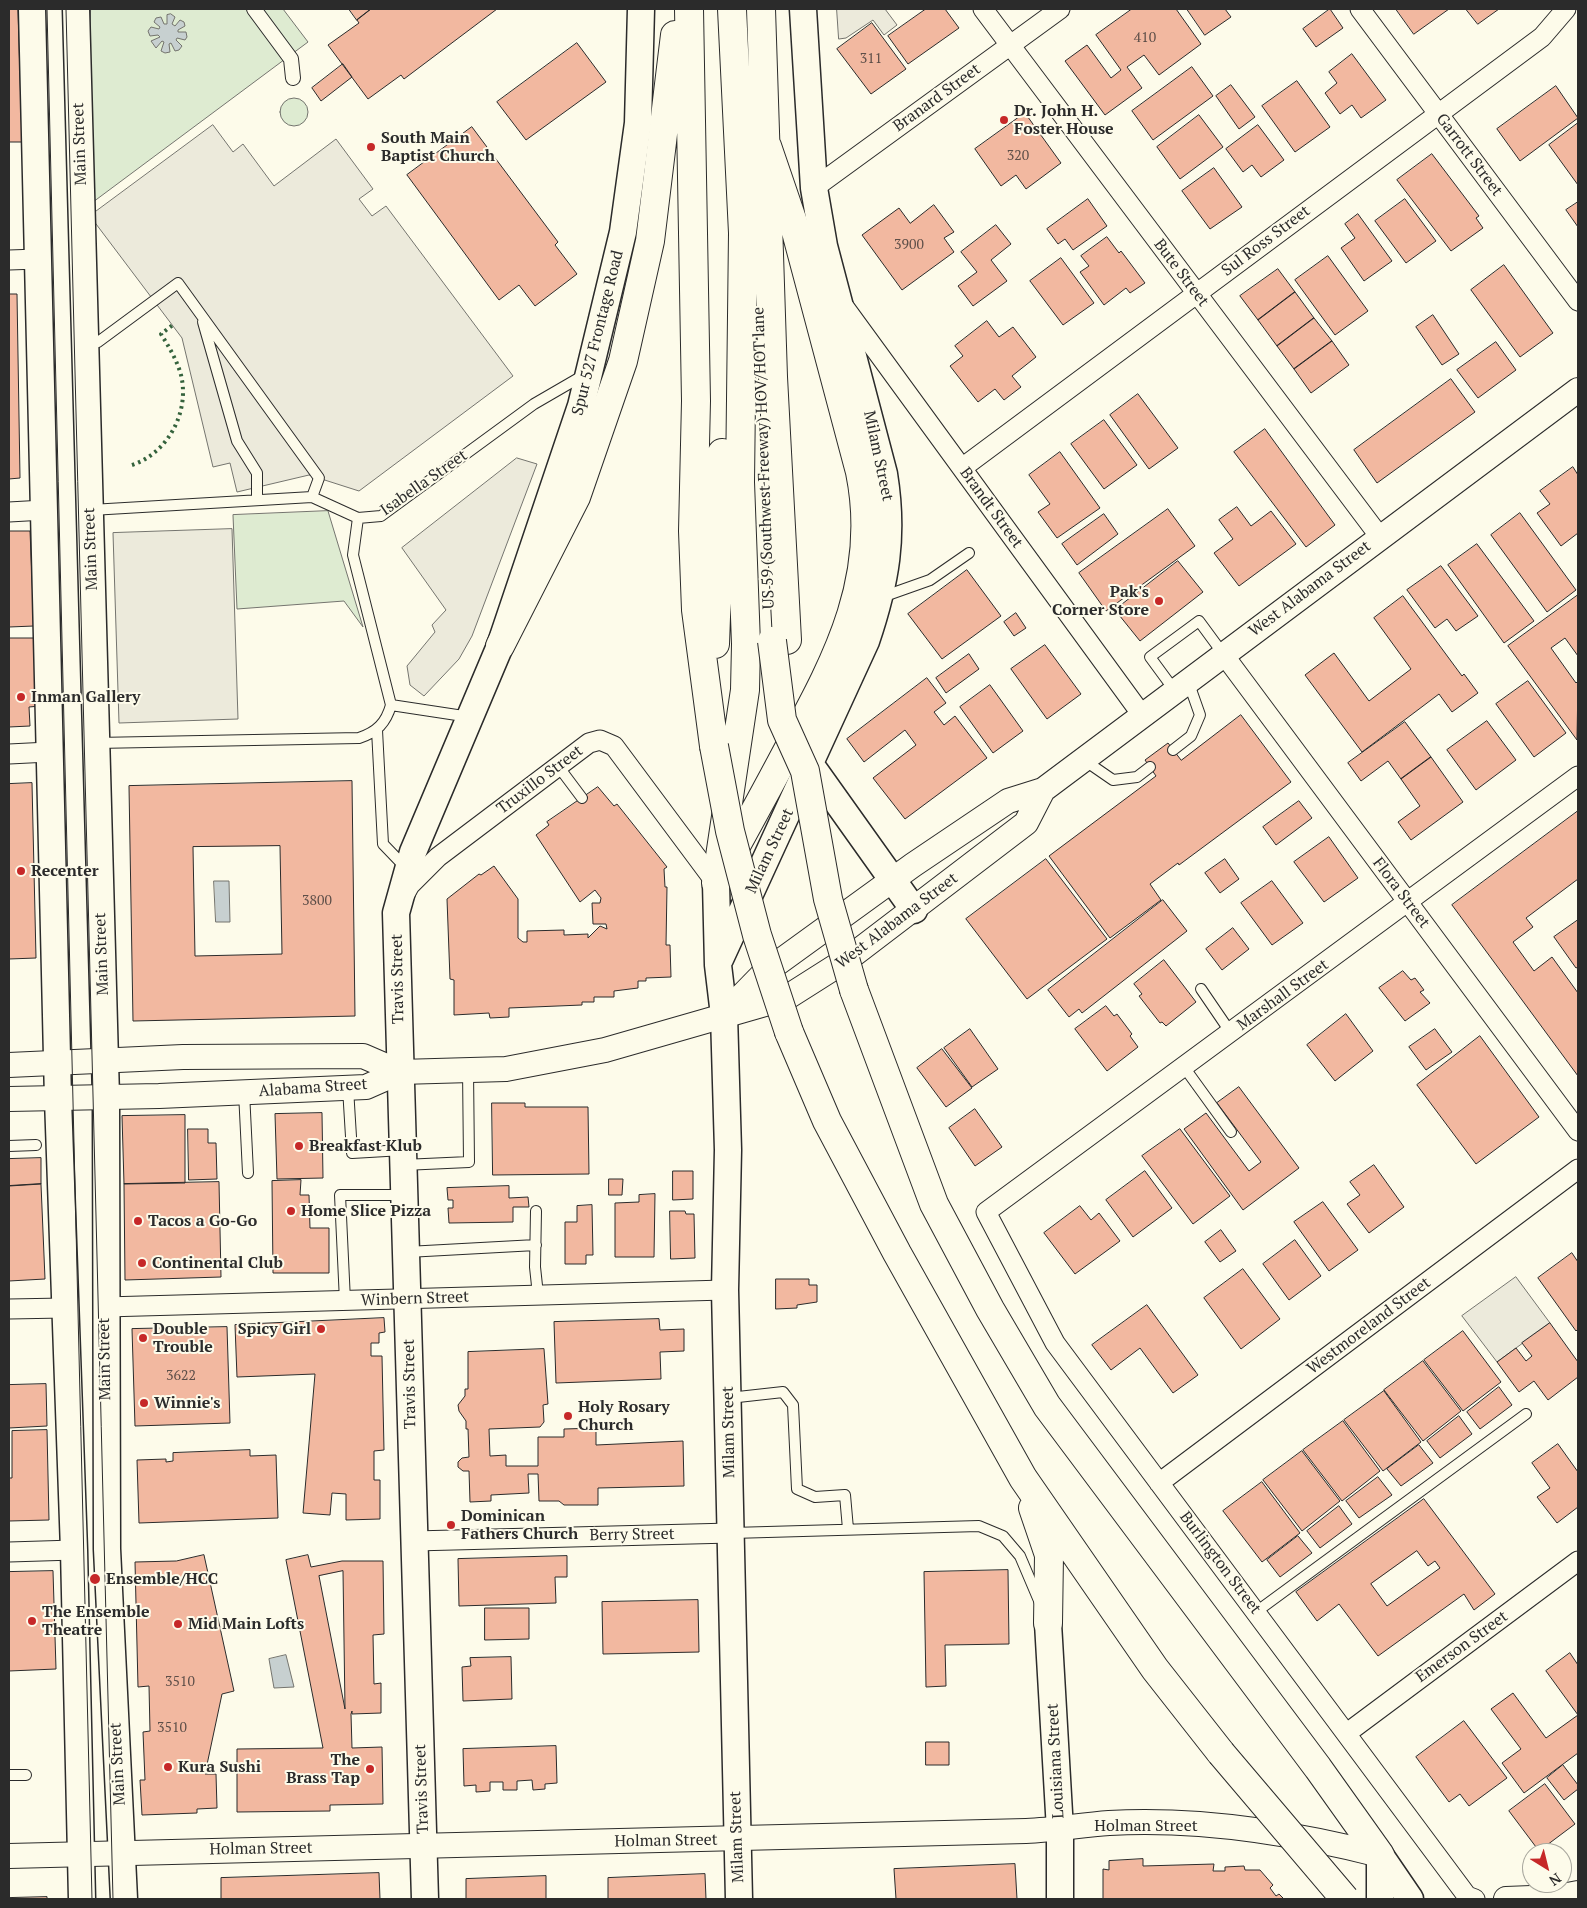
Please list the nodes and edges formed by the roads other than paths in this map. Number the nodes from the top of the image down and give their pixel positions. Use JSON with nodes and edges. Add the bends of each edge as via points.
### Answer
{"nodes":[{"id":1,"x":32,"y":9,"type":"edge"},
{"id":2,"x":76,"y":9,"type":"edge"},
{"id":3,"x":254,"y":9,"type":"edge"},
{"id":4,"x":641,"y":9,"type":"edge"},
{"id":5,"x":679,"y":9,"type":"edge"},
{"id":6,"x":689,"y":9,"type":"edge"},
{"id":7,"x":718,"y":9,"type":"edge"},
{"id":8,"x":732,"y":9,"type":"edge"},
{"id":9,"x":761,"y":9,"type":"edge"},
{"id":10,"x":804,"y":9,"type":"edge"},
{"id":11,"x":983,"y":9,"type":"edge"},
{"id":12,"x":1060,"y":9,"type":"edge"},
{"id":13,"x":1360,"y":9,"type":"edge"},
{"id":14,"x":1566,"y":9,"type":"edge"},
{"id":15,"x":1010,"y":46,"type":"junction"},
{"id":16,"x":294,"y":78,"type":"dead end"},
{"id":17,"x":1438,"y":114,"type":"junction"},
{"id":18,"x":767,"y":146,"type":"junction"},
{"id":19,"x":814,"y":188,"type":"junction"},
{"id":20,"x":743,"y":233,"type":"junction"},
{"id":21,"x":38,"y":259,"type":"junction"},
{"id":22,"x":9,"y":260,"type":"edge"},
{"id":23,"x":1196,"y":293,"type":"junction"},
{"id":24,"x":1578,"y":300,"type":"edge"},
{"id":25,"x":840,"y":301,"type":"junction"},
{"id":26,"x":201,"y":315,"type":"junction"},
{"id":27,"x":85,"y":346,"type":"junction"},
{"id":28,"x":589,"y":372,"type":"junction"},
{"id":29,"x":1578,"y":390,"type":"edge"},
{"id":30,"x":962,"y":468,"type":"junction"},
{"id":31,"x":312,"y":497,"type":"junction"},
{"id":32,"x":257,"y":500,"type":"junction"},
{"id":33,"x":44,"y":510,"type":"junction"},
{"id":34,"x":90,"y":510,"type":"junction"},
{"id":35,"x":9,"y":512,"type":"edge"},
{"id":36,"x":358,"y":518,"type":"junction"},
{"id":37,"x":1380,"y":537,"type":"junction"},
{"id":38,"x":968,"y":553,"type":"dead end"},
{"id":39,"x":881,"y":598,"type":"junction"},
{"id":40,"x":706,"y":610,"type":"junction"},
{"id":41,"x":780,"y":640,"type":"junction"},
{"id":42,"x":500,"y":646,"type":"junction"},
{"id":43,"x":1224,"y":655,"type":"junction"},
{"id":44,"x":1182,"y":686,"type":"junction"},
{"id":45,"x":391,"y":705,"type":"junction"},
{"id":46,"x":1142,"y":715,"type":"junction"},
{"id":47,"x":470,"y":717,"type":"junction"},
{"id":48,"x":377,"y":730,"type":"junction"},
{"id":49,"x":96,"y":743,"type":"junction"},
{"id":50,"x":1173,"y":750,"type":"dead end"},
{"id":51,"x":49,"y":752,"type":"junction"},
{"id":52,"x":9,"y":754,"type":"edge"},
{"id":53,"x":1084,"y":759,"type":"junction"},
{"id":54,"x":558,"y":766,"type":"junction"},
{"id":55,"x":1150,"y":767,"type":"dead end"},
{"id":56,"x":807,"y":768,"type":"junction"},
{"id":57,"x":1578,"y":776,"type":"edge"},
{"id":58,"x":1043,"y":790,"type":"junction"},
{"id":59,"x":582,"y":798,"type":"dead end"},
{"id":60,"x":408,"y":870,"type":"junction"},
{"id":61,"x":893,"y":880,"type":"junction"},
{"id":62,"x":716,"y":883,"type":"junction"},
{"id":63,"x":1408,"y":902,"type":"junction"},
{"id":64,"x":914,"y":910,"type":"junction"},
{"id":65,"x":396,"y":913,"type":"junction"},
{"id":66,"x":718,"y":965,"type":"junction"},
{"id":67,"x":1201,"y":990,"type":"dead end"},
{"id":68,"x":724,"y":1015,"type":"junction"},
{"id":69,"x":1231,"y":1032,"type":"junction"},
{"id":70,"x":105,"y":1061,"type":"junction"},
{"id":71,"x":58,"y":1064,"type":"junction"},
{"id":72,"x":9,"y":1065,"type":"edge"},
{"id":73,"x":1184,"y":1068,"type":"junction"},
{"id":74,"x":468,"y":1070,"type":"junction"},
{"id":75,"x":400,"y":1072,"type":"junction"},
{"id":76,"x":348,"y":1088,"type":"junction"},
{"id":77,"x":244,"y":1092,"type":"junction"},
{"id":78,"x":106,"y":1097,"type":"junction"},
{"id":79,"x":9,"y":1099,"type":"edge"},
{"id":80,"x":58,"y":1099,"type":"junction"},
{"id":81,"x":1578,"y":1131,"type":"edge"},
{"id":82,"x":1231,"y":1132,"type":"dead end"},
{"id":83,"x":36,"y":1145,"type":"dead end"},
{"id":84,"x":9,"y":1146,"type":"edge"},
{"id":85,"x":403,"y":1157,"type":"junction"},
{"id":86,"x":1578,"y":1169,"type":"edge"},
{"id":87,"x":248,"y":1173,"type":"dead end"},
{"id":88,"x":404,"y":1195,"type":"junction"},
{"id":89,"x":536,"y":1211,"type":"dead end"},
{"id":90,"x":986,"y":1212,"type":"joint"},
{"id":91,"x":536,"y":1245,"type":"junction"},
{"id":92,"x":406,"y":1252,"type":"junction"},
{"id":93,"x":726,"y":1290,"type":"junction"},
{"id":94,"x":538,"y":1295,"type":"junction"},
{"id":95,"x":408,"y":1299,"type":"junction"},
{"id":96,"x":345,"y":1301,"type":"junction"},
{"id":97,"x":105,"y":1307,"type":"junction"},
{"id":98,"x":64,"y":1308,"type":"junction"},
{"id":99,"x":9,"y":1309,"type":"edge"},
{"id":100,"x":728,"y":1398,"type":"junction"},
{"id":101,"x":1526,"y":1414,"type":"dead end"},
{"id":102,"x":1023,"y":1478,"type":"junction"},
{"id":103,"x":1159,"y":1483,"type":"junction"},
{"id":104,"x":848,"y":1529,"type":"junction"},
{"id":105,"x":731,"y":1533,"type":"junction"},
{"id":106,"x":414,"y":1541,"type":"junction"},
{"id":107,"x":74,"y":1550,"type":"junction"},
{"id":108,"x":9,"y":1552,"type":"edge"},
{"id":109,"x":1578,"y":1561,"type":"edge"},
{"id":110,"x":1256,"y":1612,"type":"junction"},
{"id":111,"x":1048,"y":1623,"type":"junction"},
{"id":112,"x":1346,"y":1733,"type":"junction"},
{"id":113,"x":26,"y":1775,"type":"dead end"},
{"id":114,"x":9,"y":1776,"type":"edge"},
{"id":115,"x":1060,"y":1830,"type":"junction"},
{"id":116,"x":736,"y":1839,"type":"junction"},
{"id":117,"x":424,"y":1846,"type":"junction"},
{"id":118,"x":122,"y":1852,"type":"junction"},
{"id":119,"x":82,"y":1853,"type":"junction"},
{"id":120,"x":1380,"y":1855,"type":"junction"},
{"id":121,"x":9,"y":1856,"type":"edge"},
{"id":122,"x":1578,"y":1893,"type":"edge"},
{"id":123,"x":82,"y":1899,"type":"edge"},
{"id":124,"x":124,"y":1899,"type":"edge"},
{"id":125,"x":425,"y":1899,"type":"edge"},
{"id":126,"x":739,"y":1899,"type":"edge"},
{"id":127,"x":1060,"y":1899,"type":"edge"},
{"id":128,"x":1345,"y":1899,"type":"edge"},
{"id":129,"x":1380,"y":1899,"type":"edge"},
{"id":130,"x":1410,"y":1899,"type":"edge"},
{"id":131,"x":1475,"y":1899,"type":"edge"},
{"id":132,"x":1506,"y":1899,"type":"edge"}],
"edges":[{"from":1,"to":21,"type":"main road"},
{"from":2,"to":27,"type":"main road","name":"Main Street"},
{"from":3,"to":16,"type":"street","via":[[292,59]]},
{"from":4,"to":28,"type":"main road","name":"Spur 527 Frontage Road","via":[[638,122],[623,232]]},
{"from":5,"to":42,"type":"highway","via":[[650,241],[623,361],[576,497]]},
{"from":6,"to":40,"type":"highway","via":[[696,401],[693,531]]},
{"from":7,"to":40,"type":"highway","via":[[724,223],[722,467]]},
{"from":8,"to":20,"type":"highway","name":"US 59 (Southwest Freeway) HOV/HOT lane"},
{"from":9,"to":18,"type":"highway"},
{"from":10,"to":19,"type":"main road","name":"Milam Street"},
{"from":11,"to":15,"type":"street","name":"Bute Street"},
{"from":12,"to":15,"type":"street","name":"Branard Street"},
{"from":13,"to":17,"type":"street","name":"Garrott Street"},
{"from":14,"to":17,"type":"street","name":"Sul Ross Street","via":[[1542,37]]},
{"from":15,"to":19,"type":"street","name":"Branard Street"},
{"from":15,"to":23,"type":"street","name":"Bute Street"},
{"from":17,"to":23,"type":"street","name":"Sul Ross Street"},
{"from":17,"to":24,"type":"street","name":"Garrott Street"},
{"from":18,"to":41,"type":"highway"},
{"from":18,"to":62,"type":"highway","via":[[795,228],[860,472],[865,496],[866,544],[864,567],[848,628],[819,694]]},
{"from":19,"to":25,"type":"main road","name":"Milam Street","via":[[824,246]]},
{"from":20,"to":41,"type":"highway","name":"US 59 (Southwest Freeway) HOV/HOT lane","via":[[759,270],[765,578]]},
{"from":20,"to":62,"type":"highway","via":[[740,482],[745,690]]},
{"from":21,"to":22,"type":"street"},
{"from":21,"to":33,"type":"main road"},
{"from":23,"to":30,"type":"street","name":"Sul Ross Street"},
{"from":23,"to":37,"type":"street","name":"Bute Street"},
{"from":25,"to":30,"type":"street","name":"Brandt Street"},
{"from":25,"to":39,"type":"main road","name":"Milam Street","via":[[877,441],[889,507],[888,552]]},
{"from":26,"to":27,"type":"lane","via":[[178,283],[98,342]]},
{"from":26,"to":31,"type":"lane","via":[[319,478]]},
{"from":26,"to":32,"type":"lane","via":[[238,440],[257,473]]},
{"from":27,"to":34,"type":"main road","name":"Main Street"},
{"from":28,"to":36,"type":"lane","name":"Isabella Street","via":[[534,404],[381,516]]},
{"from":28,"to":42,"type":"main road","name":"Spur 527 Frontage Road","via":[[581,406]]},
{"from":29,"to":37,"type":"street","name":"West Alabama Street"},
{"from":30,"to":46,"type":"street","name":"Brandt Street"},
{"from":31,"to":32,"type":"lane","name":"Isabella Street"},
{"from":31,"to":36,"type":"lane","name":"Isabella Street"},
{"from":32,"to":34,"type":"lane","name":"Isabella Street"},
{"from":33,"to":35,"type":"street"},
{"from":33,"to":51,"type":"main road"},
{"from":34,"to":49,"type":"main road","name":"Main Street"},
{"from":36,"to":45,"type":"lane","via":[[353,554]]},
{"from":37,"to":43,"type":"street","name":"West Alabama Street"},
{"from":38,"to":39,"type":"lane","via":[[930,580]]},
{"from":39,"to":56,"type":"main road","name":"Milam Street","via":[[866,641]]},
{"from":40,"to":102,"type":"highway","bridge":true,"via":[[714,746],[730,831],[754,925],[789,1032],[827,1121]]},
{"from":41,"to":56,"type":"highway","name":"US 59 (Southwest Freeway) HOV/HOT lane","bridge":true,"via":[[782,720]]},
{"from":42,"to":47,"type":"main road","name":"Travis Street"},
{"from":43,"to":44,"type":"street","name":"West Alabama Street"},
{"from":43,"to":44,"type":"lane","via":[[1199,621],[1150,657]]},
{"from":43,"to":63,"type":"street","name":"Flora Street"},
{"from":44,"to":46,"type":"street","name":"West Alabama Street"},
{"from":44,"to":50,"type":"lane","via":[[1200,715],[1191,736]]},
{"from":45,"to":47,"type":"lane"},
{"from":45,"to":48,"type":"lane"},
{"from":46,"to":53,"type":"street","name":"West Alabama Street"},
{"from":47,"to":60,"type":"main road","name":"Travis Street"},
{"from":48,"to":49,"type":"lane","via":[[359,738]]},
{"from":48,"to":60,"type":"lane","via":[[383,844]]},
{"from":49,"to":70,"type":"main road","name":"Main Street"},
{"from":51,"to":52,"type":"street"},
{"from":51,"to":71,"type":"main road"},
{"from":53,"to":55,"type":"lane","via":[[1113,780],[1137,777]]},
{"from":53,"to":58,"type":"street","name":"West Alabama Street"},
{"from":54,"to":59,"type":"lane"},
{"from":54,"to":62,"type":"street","name":"Truxillo Street","via":[[589,743],[600,740],[614,746]]},
{"from":54,"to":65,"type":"street","name":"Truxillo Street","via":[[438,857],[410,885]]},
{"from":56,"to":61,"type":"main road"},
{"from":56,"to":66,"type":"main road","name":"Milam Street"},
{"from":56,"to":120,"type":"highway","name":"US 59 (Southwest Freeway) HOV/HOT lane","bridge":true,"via":[[828,899],[854,990],[934,1204],[1046,1406]]},
{"from":57,"to":63,"type":"street","name":"Marshall Street"},
{"from":58,"to":61,"type":"street","name":"West Alabama Street","via":[[1008,801]]},
{"from":58,"to":64,"type":"street","name":"West Alabama Street","via":[[1026,823]]},
{"from":60,"to":65,"type":"main road","name":"Travis Street"},
{"from":61,"to":64,"type":"main road"},
{"from":61,"to":68,"type":"street","name":"West Alabama Street","via":[[764,973]]},
{"from":62,"to":66,"type":"main road","name":"Milam Street"},
{"from":63,"to":69,"type":"street","name":"Marshall Street"},
{"from":63,"to":81,"type":"street","name":"Flora Street"},
{"from":64,"to":68,"type":"street","name":"West Alabama Street","via":[[849,958],[786,998]]},
{"from":65,"to":75,"type":"main road","name":"Travis Street"},
{"from":66,"to":68,"type":"main road","name":"Milam Street"},
{"from":67,"to":69,"type":"lane"},
{"from":68,"to":74,"type":"street","name":"West Alabama Street","via":[[605,1050],[506,1069]]},
{"from":68,"to":93,"type":"main road","name":"Milam Street","via":[[728,1150]]},
{"from":69,"to":73,"type":"street","name":"Marshall Street"},
{"from":70,"to":71,"type":"street","name":"Alabama Street"},
{"from":70,"to":75,"type":"street","name":"Alabama Street","via":[[182,1057],[364,1056]]},
{"from":70,"to":78,"type":"main road","name":"Main Street"},
{"from":71,"to":72,"type":"street","name":"Alabama Street"},
{"from":71,"to":80,"type":"main road"},
{"from":73,"to":82,"type":"lane"},
{"from":73,"to":90,"type":"street","name":"Marshall Street"},
{"from":74,"to":75,"type":"street","name":"West Alabama Street"},
{"from":74,"to":85,"type":"lane","via":[[470,1162]]},
{"from":75,"to":76,"type":"street","name":"Alabama Street","via":[[366,1088]]},
{"from":75,"to":85,"type":"main road","name":"Travis Street"},
{"from":76,"to":77,"type":"street","name":"Alabama Street"},
{"from":76,"to":85,"type":"lane","via":[[352,1153]]},
{"from":77,"to":78,"type":"street","name":"Alabama Street"},
{"from":77,"to":87,"type":"lane"},
{"from":78,"to":80,"type":"street","name":"Alabama Street"},
{"from":78,"to":97,"type":"main road","name":"Main Street"},
{"from":79,"to":80,"type":"street","name":"Alabama Street"},
{"from":80,"to":98,"type":"main road"},
{"from":83,"to":84,"type":"lane"},
{"from":85,"to":88,"type":"main road","name":"Travis Street"},
{"from":86,"to":103,"type":"street","name":"Westmoreland Street"},
{"from":88,"to":92,"type":"main road","name":"Travis Street"},
{"from":88,"to":96,"type":"lane","via":[[340,1195]]},
{"from":89,"to":91,"type":"lane"},
{"from":90,"to":103,"type":"street","name":"Burlington Street","via":[[1055,1343]]},
{"from":91,"to":92,"type":"lane"},
{"from":91,"to":94,"type":"lane"},
{"from":92,"to":95,"type":"main road","name":"Travis Street"},
{"from":93,"to":94,"type":"street","name":"Winbern Street"},
{"from":93,"to":100,"type":"main road","name":"Milam Street"},
{"from":94,"to":95,"type":"street","name":"Winbern Street"},
{"from":95,"to":96,"type":"street","name":"Winbern Street"},
{"from":95,"to":106,"type":"main road","name":"Travis Street"},
{"from":96,"to":97,"type":"street","name":"Winbern Street"},
{"from":97,"to":118,"type":"main road","name":"Main Street","via":[[107,1549]]},
{"from":98,"to":99,"type":"street"},
{"from":98,"to":107,"type":"main road"},
{"from":100,"to":104,"type":"lane","via":[[783,1392],[793,1405],[797,1489],[816,1497],[845,1496]]},
{"from":100,"to":105,"type":"main road","name":"Milam Street"},
{"from":101,"to":110,"type":"lane"},
{"from":102,"to":111,"type":"highway","via":[[1049,1555]]},
{"from":102,"to":128,"type":"highway","bridge":true,"via":[[1155,1669],[1221,1753]]},
{"from":103,"to":110,"type":"street","name":"Burlington Street"},
{"from":104,"to":105,"type":"lane"},
{"from":104,"to":111,"type":"lane","via":[[979,1526],[1003,1536],[1020,1556]]},
{"from":105,"to":106,"type":"street","name":"Berry Street"},
{"from":105,"to":116,"type":"main road","name":"Milam Street"},
{"from":106,"to":117,"type":"main road","name":"Travis Street"},
{"from":107,"to":108,"type":"street"},
{"from":107,"to":119,"type":"main road"},
{"from":109,"to":112,"type":"street","name":"Emerson Street"},
{"from":110,"to":112,"type":"street","name":"Burlington Street"},
{"from":111,"to":115,"type":"main road","name":"Louisiana Street"},
{"from":112,"to":131,"type":"street","name":"Burlington Street","via":[[1467,1896]]},
{"from":113,"to":114,"type":"lane"},
{"from":115,"to":116,"type":"street","name":"Holman Street"},
{"from":115,"to":120,"type":"street","name":"Holman Street","via":[[1109,1824],[1215,1827],[1322,1840]]},
{"from":115,"to":127,"type":"main road","name":"Louisiana Street"},
{"from":116,"to":117,"type":"street","name":"Holman Street"},
{"from":116,"to":126,"type":"main road","name":"Milam Street"},
{"from":117,"to":118,"type":"street","name":"Holman Street"},
{"from":117,"to":125,"type":"main road","name":"Travis Street"},
{"from":118,"to":119,"type":"street","name":"Holman Street"},
{"from":118,"to":124,"type":"main road","name":"Main Street"},
{"from":119,"to":121,"type":"street","name":"Holman Street"},
{"from":119,"to":123,"type":"main road"},
{"from":120,"to":129,"type":"main road"},
{"from":120,"to":130,"type":"main road"},
{"from":122,"to":132,"type":"street"}]}
